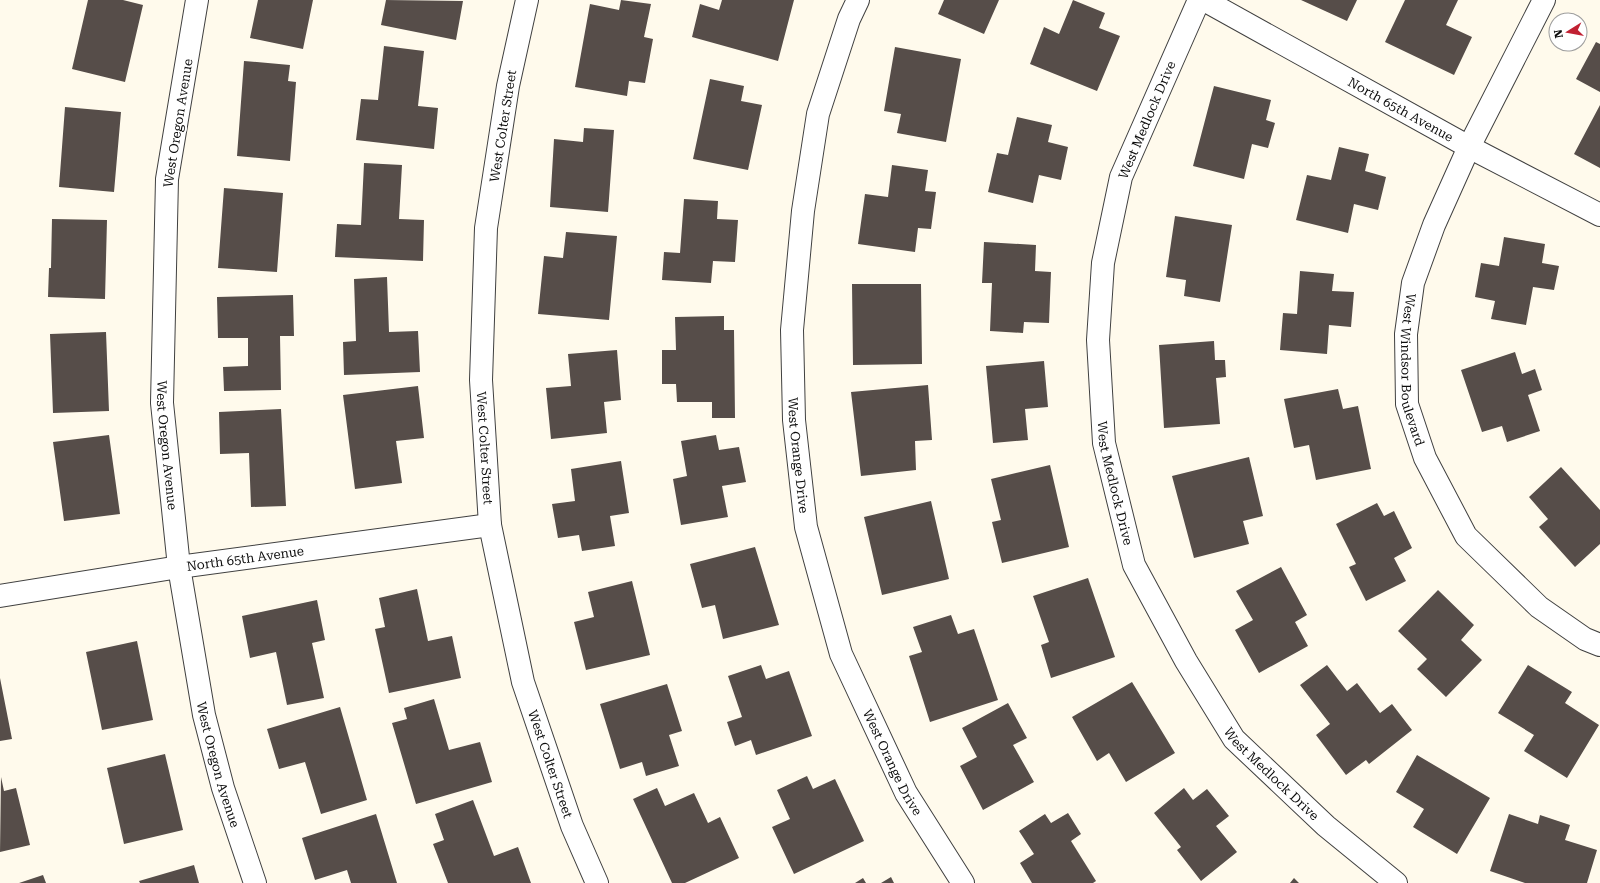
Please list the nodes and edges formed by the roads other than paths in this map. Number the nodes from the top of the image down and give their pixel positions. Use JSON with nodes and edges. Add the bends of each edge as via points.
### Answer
{"nodes":[{"id":1,"x":197,"y":0,"type":"edge"},
{"id":2,"x":527,"y":0,"type":"edge"},
{"id":3,"x":858,"y":0,"type":"edge"},
{"id":4,"x":1199,"y":0,"type":"edge"},
{"id":5,"x":1204,"y":0,"type":"edge"},
{"id":6,"x":1544,"y":0,"type":"edge"},
{"id":7,"x":1468,"y":148,"type":"junction"},
{"id":8,"x":1600,"y":215,"type":"edge"},
{"id":9,"x":490,"y":525,"type":"junction"},
{"id":10,"x":179,"y":567,"type":"junction"},
{"id":11,"x":0,"y":596,"type":"edge"},
{"id":12,"x":1600,"y":645,"type":"edge"},
{"id":13,"x":256,"y":883,"type":"edge"},
{"id":14,"x":597,"y":883,"type":"edge"},
{"id":15,"x":963,"y":883,"type":"edge"},
{"id":16,"x":1396,"y":883,"type":"edge"}],
"edges":[{"from":1,"to":10,"type":"street","name":"West Oregon Avenue","via":[[167,179],[162,403]]},
{"from":2,"to":9,"type":"street","name":"West Colter Street","via":[[508,86],[486,228],[481,380]]},
{"from":3,"to":15,"type":"street","name":"West Orange Drive","via":[[849,19],[818,114],[803,210],[792,330],[794,420],[806,527],[841,654],[906,793]]},
{"from":4,"to":16,"type":"street","name":"West Medlock Drive","via":[[1121,177],[1103,263],[1098,340],[1104,443],[1134,564],[1186,661],[1234,740],[1326,826]]},
{"from":5,"to":7,"type":"street","name":"North 65th Avenue"},
{"from":6,"to":7,"type":"street","name":"West Windsor Boulevard"},
{"from":7,"to":8,"type":"street","name":"North 65th Avenue"},
{"from":7,"to":12,"type":"street","name":"West Windsor Boulevard","via":[[1434,225],[1413,283],[1406,334],[1406,404],[1425,458],[1466,536],[1538,607],[1585,640]]},
{"from":9,"to":10,"type":"street","name":"North 65th Avenue"},
{"from":9,"to":14,"type":"street","name":"West Colter Street","via":[[523,682],[572,826]]},
{"from":10,"to":11,"type":"street","name":"North 65th Avenue"},
{"from":10,"to":13,"type":"street","name":"West Oregon Avenue","via":[[204,715],[223,788]]}]}
